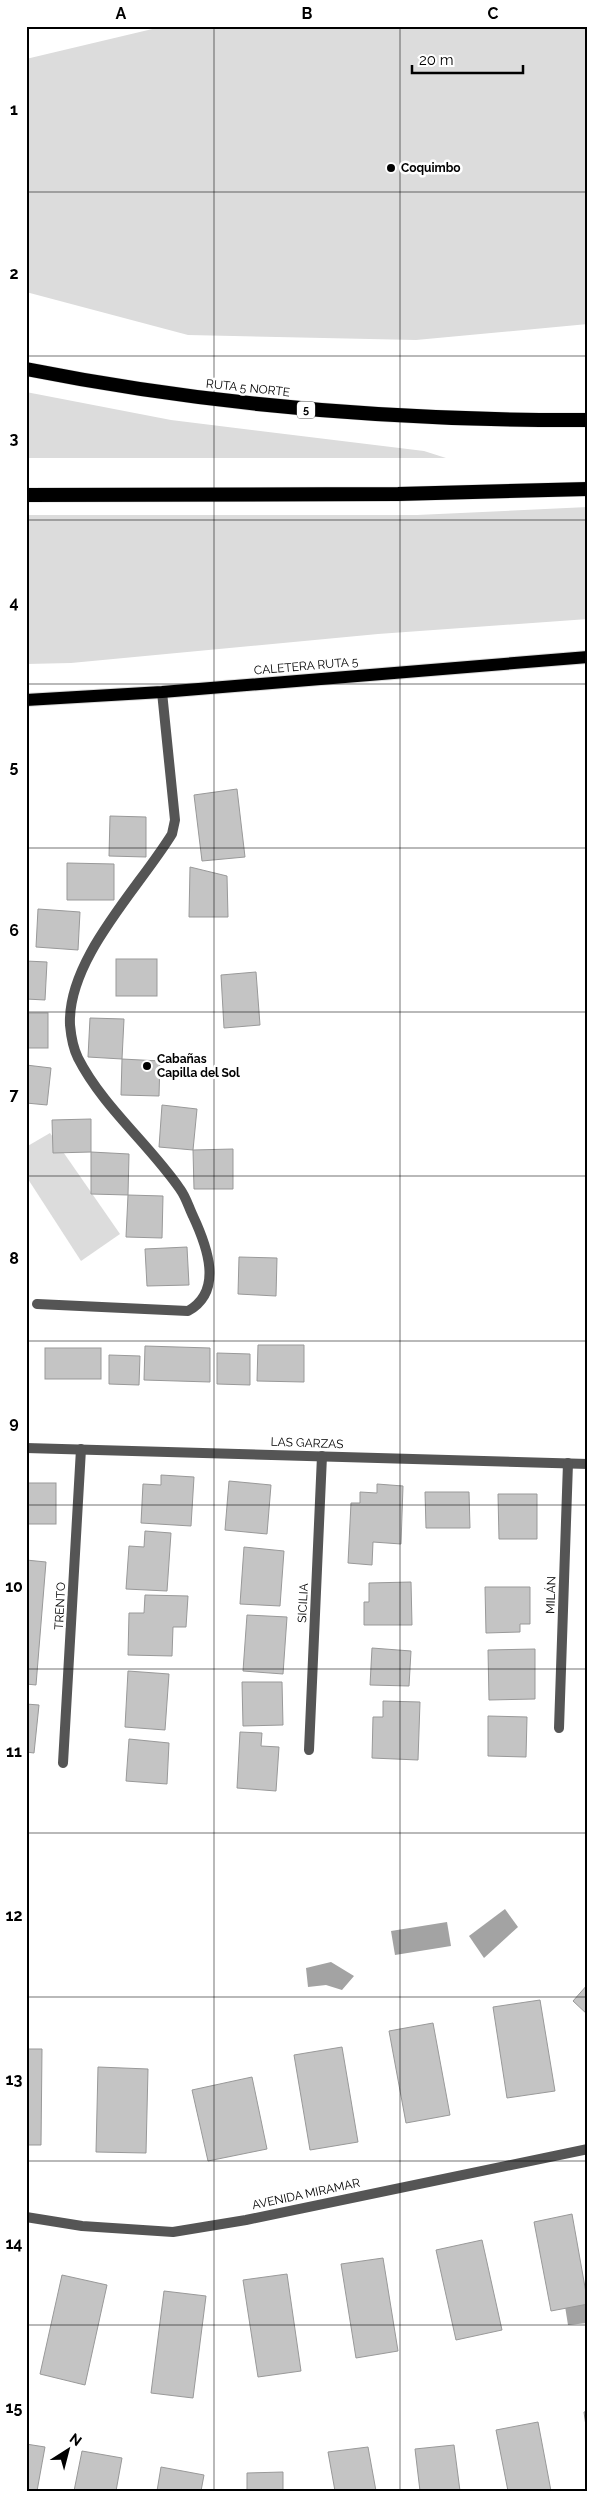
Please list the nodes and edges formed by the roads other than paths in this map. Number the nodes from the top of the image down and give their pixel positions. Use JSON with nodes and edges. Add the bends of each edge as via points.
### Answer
{"nodes":[{"id":1,"x":26,"y":369,"type":"edge"},
{"id":2,"x":588,"y":420,"type":"edge"},
{"id":3,"x":588,"y":490,"type":"edge"},
{"id":4,"x":26,"y":495,"type":"edge"},
{"id":5,"x":588,"y":657,"type":"edge"},
{"id":6,"x":162,"y":692,"type":"junction"},
{"id":7,"x":26,"y":700,"type":"edge"},
{"id":8,"x":37,"y":1304,"type":"dead end"},
{"id":9,"x":26,"y":1448,"type":"edge"},
{"id":10,"x":81,"y":1449,"type":"junction"},
{"id":11,"x":322,"y":1456,"type":"junction"},
{"id":12,"x":568,"y":1463,"type":"junction"},
{"id":13,"x":588,"y":1464,"type":"edge"},
{"id":14,"x":559,"y":1728,"type":"dead end"},
{"id":15,"x":309,"y":1750,"type":"dead end"},
{"id":16,"x":63,"y":1763,"type":"dead end"},
{"id":17,"x":588,"y":2149,"type":"edge"},
{"id":18,"x":26,"y":2217,"type":"edge"}],
"edges":[{"from":1,"to":2,"type":"highway","name":"RUTA 5 NORTE","number":"5","via":[[220,401],[288,408],[437,418]]},
{"from":3,"to":4,"type":"highway"},
{"from":5,"to":6,"type":"main road","name":"CALETERA RUTA 5"},
{"from":6,"to":7,"type":"main road","name":"CALETERA RUTA 5"},
{"from":6,"to":8,"type":"street","via":[[175,820],[172,834],[82,969],[70,1023],[78,1057],[95,1083],[181,1190],[208,1253],[210,1275],[207,1290],[197,1306],[188,1311]]},
{"from":9,"to":10,"type":"street","name":"LAS GARZAS"},
{"from":10,"to":11,"type":"street","name":"LAS GARZAS"},
{"from":10,"to":16,"type":"street","name":"TRENTO"},
{"from":11,"to":12,"type":"street","name":"LAS GARZAS"},
{"from":11,"to":15,"type":"street","name":"SICILIA"},
{"from":12,"to":13,"type":"street","name":"LAS GARZAS"},
{"from":12,"to":14,"type":"street","name":"MILÁN"},
{"from":17,"to":18,"type":"street","name":"AVENIDA MIRAMAR","via":[[246,2220],[173,2232],[82,2226]]}]}
